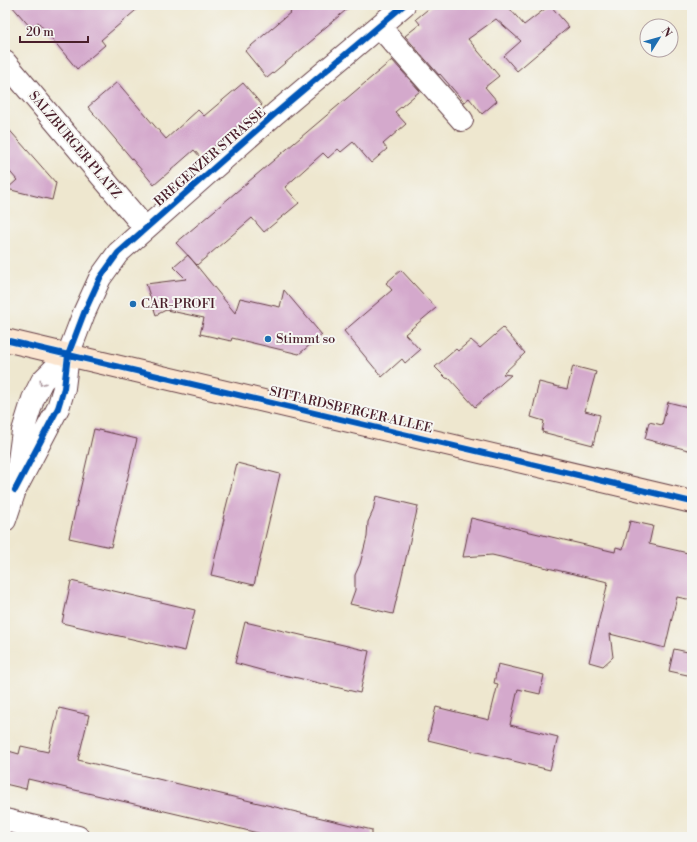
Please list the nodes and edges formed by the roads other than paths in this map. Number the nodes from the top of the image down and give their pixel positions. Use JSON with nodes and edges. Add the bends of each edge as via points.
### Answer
{"nodes":[{"id":1,"x":404,"y":5,"type":"edge"},
{"id":2,"x":380,"y":26,"type":"junction"},
{"id":3,"x":5,"y":62,"type":"edge"},
{"id":4,"x":462,"y":120,"type":"dead end"},
{"id":5,"x":145,"y":228,"type":"junction"},
{"id":6,"x":5,"y":340,"type":"edge"},
{"id":7,"x":68,"y":355,"type":"junction"},
{"id":8,"x":692,"y":502,"type":"edge"},
{"id":9,"x":5,"y":520,"type":"edge"},
{"id":10,"x":5,"y":820,"type":"edge"},
{"id":11,"x":78,"y":837,"type":"edge"}],
"edges":[{"from":1,"to":2,"type":"street","name":"BREGENZER STRASSE"},
{"from":2,"to":4,"type":"street"},
{"from":2,"to":5,"type":"street","name":"BREGENZER STRASSE"},
{"from":3,"to":5,"type":"street","name":"SALZBURGER PLATZ"},
{"from":5,"to":7,"type":"street","name":"BREGENZER STRASSE","via":[[118,253],[100,278]]},
{"from":6,"to":7,"type":"main road","name":"SITTARDSBERGER ALLEE"},
{"from":7,"to":8,"type":"main road","name":"SITTARDSBERGER ALLEE"},
{"from":7,"to":9,"type":"street","via":[[42,381],[33,399],[23,431],[15,490]]},
{"from":10,"to":11,"type":"street"}]}
